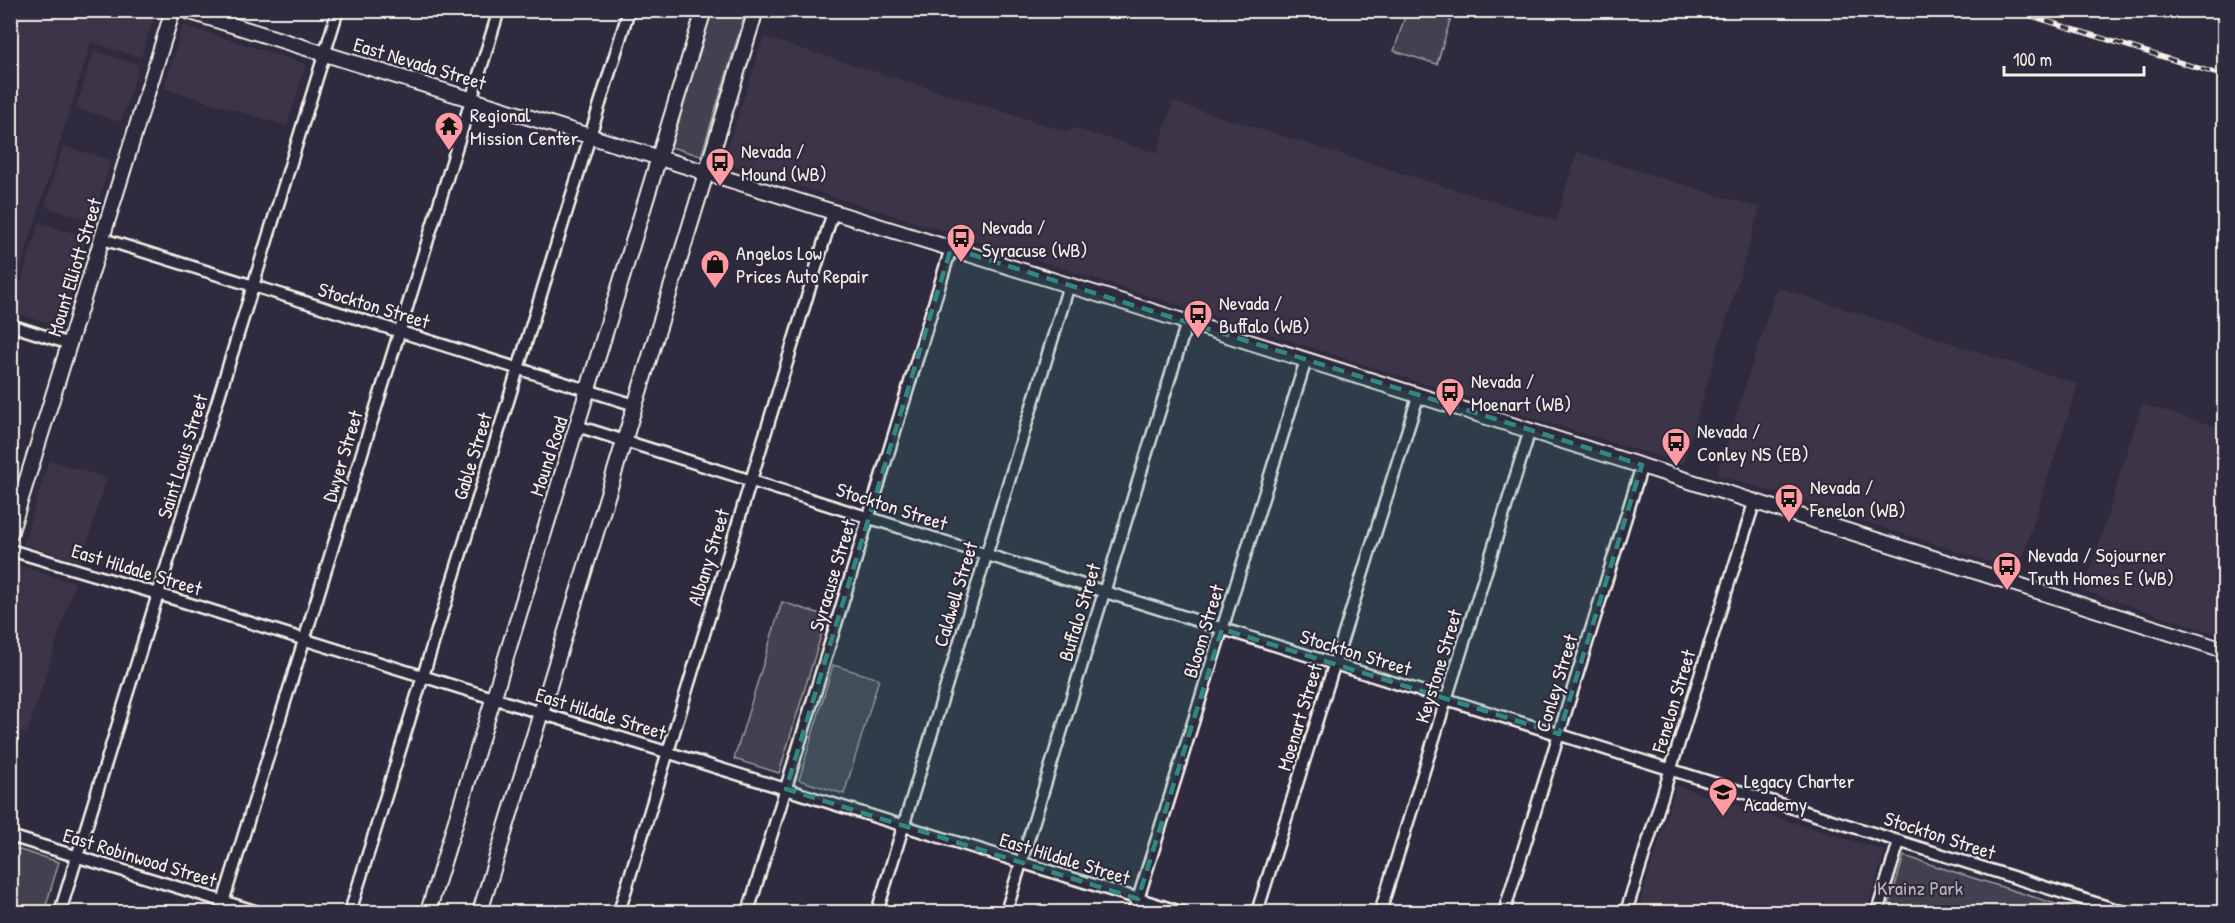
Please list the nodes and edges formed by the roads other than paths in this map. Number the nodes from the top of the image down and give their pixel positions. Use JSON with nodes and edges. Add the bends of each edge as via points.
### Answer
{"nodes":[{"id":1,"x":173,"y":10,"type":"edge"},
{"id":2,"x":184,"y":10,"type":"edge"},
{"id":3,"x":338,"y":10,"type":"edge"},
{"id":4,"x":499,"y":10,"type":"edge"},
{"id":5,"x":629,"y":10,"type":"edge"},
{"id":6,"x":704,"y":10,"type":"edge"},
{"id":7,"x":756,"y":10,"type":"edge"},
{"id":8,"x":325,"y":54,"type":"junction"},
{"id":9,"x":471,"y":100,"type":"junction"},
{"id":10,"x":590,"y":136,"type":"junction"},
{"id":11,"x":660,"y":158,"type":"junction"},
{"id":12,"x":707,"y":172,"type":"junction"},
{"id":13,"x":833,"y":212,"type":"junction"},
{"id":14,"x":103,"y":239,"type":"junction"},
{"id":15,"x":951,"y":248,"type":"junction"},
{"id":16,"x":1069,"y":285,"type":"junction"},
{"id":17,"x":253,"y":287,"type":"junction"},
{"id":18,"x":1187,"y":322,"type":"junction"},
{"id":19,"x":10,"y":325,"type":"edge"},
{"id":20,"x":399,"y":332,"type":"junction"},
{"id":21,"x":70,"y":344,"type":"junction"},
{"id":22,"x":1306,"y":360,"type":"junction"},
{"id":23,"x":519,"y":369,"type":"junction"},
{"id":24,"x":589,"y":390,"type":"junction"},
{"id":25,"x":1421,"y":396,"type":"junction"},
{"id":26,"x":635,"y":405,"type":"junction"},
{"id":27,"x":578,"y":426,"type":"junction"},
{"id":28,"x":1530,"y":430,"type":"junction"},
{"id":29,"x":624,"y":441,"type":"junction"},
{"id":30,"x":1642,"y":465,"type":"junction"},
{"id":31,"x":750,"y":480,"type":"junction"},
{"id":32,"x":1755,"y":500,"type":"junction"},
{"id":33,"x":869,"y":518,"type":"junction"},
{"id":34,"x":10,"y":534,"type":"edge"},
{"id":35,"x":10,"y":550,"type":"edge"},
{"id":36,"x":986,"y":555,"type":"junction"},
{"id":37,"x":1104,"y":592,"type":"junction"},
{"id":38,"x":158,"y":594,"type":"junction"},
{"id":39,"x":1222,"y":629,"type":"junction"},
{"id":40,"x":304,"y":639,"type":"junction"},
{"id":41,"x":2224,"y":650,"type":"edge"},
{"id":42,"x":1335,"y":664,"type":"junction"},
{"id":43,"x":423,"y":676,"type":"junction"},
{"id":44,"x":494,"y":698,"type":"junction"},
{"id":45,"x":1447,"y":699,"type":"junction"},
{"id":46,"x":541,"y":713,"type":"junction"},
{"id":47,"x":1559,"y":734,"type":"junction"},
{"id":48,"x":668,"y":752,"type":"junction"},
{"id":49,"x":1671,"y":770,"type":"junction"},
{"id":50,"x":786,"y":789,"type":"junction"},
{"id":51,"x":904,"y":826,"type":"junction"},
{"id":52,"x":10,"y":836,"type":"edge"},
{"id":53,"x":1899,"y":842,"type":"junction"},
{"id":54,"x":76,"y":856,"type":"junction"},
{"id":55,"x":1022,"y":863,"type":"junction"},
{"id":56,"x":1138,"y":899,"type":"junction"},
{"id":57,"x":221,"y":907,"type":"edge"},
{"id":58,"x":60,"y":912,"type":"edge"},
{"id":59,"x":258,"y":912,"type":"edge"},
{"id":60,"x":350,"y":912,"type":"edge"},
{"id":61,"x":428,"y":912,"type":"edge"},
{"id":62,"x":480,"y":912,"type":"edge"},
{"id":63,"x":619,"y":912,"type":"edge"},
{"id":64,"x":748,"y":912,"type":"edge"},
{"id":65,"x":877,"y":912,"type":"edge"},
{"id":66,"x":1006,"y":912,"type":"edge"},
{"id":67,"x":1134,"y":912,"type":"edge"},
{"id":68,"x":1180,"y":912,"type":"edge"},
{"id":69,"x":1257,"y":912,"type":"edge"},
{"id":70,"x":1380,"y":912,"type":"edge"},
{"id":71,"x":1504,"y":912,"type":"edge"},
{"id":72,"x":1626,"y":912,"type":"edge"},
{"id":73,"x":1877,"y":912,"type":"edge"},
{"id":74,"x":2124,"y":912,"type":"edge"}],
"edges":[{"from":1,"to":14,"type":"street","name":"Mount Elliott Street"},
{"from":2,"to":8,"type":"street","name":"East Nevada Street"},
{"from":3,"to":8,"type":"street","name":"Saint Louis Street"},
{"from":4,"to":9,"type":"street","name":"Dwyer Street"},
{"from":5,"to":10,"type":"street","name":"Gable Street"},
{"from":6,"to":11,"type":"street","name":"Mound Road"},
{"from":7,"to":12,"type":"street"},
{"from":8,"to":9,"type":"street","name":"East Nevada Street"},
{"from":8,"to":17,"type":"street","name":"Saint Louis Street"},
{"from":9,"to":10,"type":"street","name":"East Nevada Street"},
{"from":9,"to":20,"type":"street","name":"Dwyer Street"},
{"from":10,"to":11,"type":"street","name":"East Nevada Street"},
{"from":10,"to":23,"type":"street","name":"Gable Street"},
{"from":11,"to":12,"type":"street","name":"East Nevada Street"},
{"from":11,"to":24,"type":"street","name":"Mound Road"},
{"from":12,"to":13,"type":"street","name":"East Nevada Street"},
{"from":12,"to":26,"type":"street"},
{"from":13,"to":15,"type":"street","name":"East Nevada Street"},
{"from":13,"to":31,"type":"street","name":"Albany Street"},
{"from":14,"to":17,"type":"street","name":"Stockton Street"},
{"from":14,"to":21,"type":"street","name":"Mount Elliott Street"},
{"from":15,"to":16,"type":"street","name":"East Nevada Street"},
{"from":15,"to":33,"type":"street","name":"Syracuse Street"},
{"from":16,"to":18,"type":"street","name":"East Nevada Street"},
{"from":16,"to":36,"type":"street","name":"Caldwell Street"},
{"from":17,"to":20,"type":"street","name":"Stockton Street"},
{"from":17,"to":38,"type":"street","name":"Saint Louis Street"},
{"from":18,"to":22,"type":"street","name":"East Nevada Street"},
{"from":18,"to":37,"type":"street","name":"Buffalo Street"},
{"from":19,"to":21,"type":"street"},
{"from":20,"to":23,"type":"street","name":"Stockton Street"},
{"from":20,"to":40,"type":"street","name":"Dwyer Street"},
{"from":21,"to":34,"type":"street","name":"Mount Elliott Street"},
{"from":22,"to":25,"type":"street","name":"East Nevada Street"},
{"from":22,"to":39,"type":"street","name":"Bloom Street"},
{"from":23,"to":24,"type":"street","name":"Stockton Street"},
{"from":23,"to":43,"type":"street","name":"Gable Street"},
{"from":24,"to":26,"type":"street","name":"Stockton Street"},
{"from":24,"to":27,"type":"street","name":"Mound Road"},
{"from":25,"to":28,"type":"street","name":"East Nevada Street"},
{"from":25,"to":42,"type":"street","name":"Moenart Street"},
{"from":26,"to":29,"type":"street"},
{"from":27,"to":29,"type":"street","name":"Stockton Street"},
{"from":27,"to":44,"type":"street","name":"Mound Road"},
{"from":28,"to":30,"type":"street","name":"East Nevada Street"},
{"from":28,"to":45,"type":"street","name":"Keystone Street"},
{"from":29,"to":31,"type":"street","name":"Stockton Street"},
{"from":29,"to":46,"type":"street"},
{"from":30,"to":32,"type":"street","name":"East Nevada Street"},
{"from":30,"to":47,"type":"street","name":"Conley Street"},
{"from":31,"to":33,"type":"street","name":"Stockton Street"},
{"from":31,"to":48,"type":"street","name":"Albany Street"},
{"from":32,"to":41,"type":"street","name":"East Nevada Street"},
{"from":32,"to":49,"type":"street","name":"Fenelon Street"},
{"from":33,"to":36,"type":"street","name":"Stockton Street"},
{"from":33,"to":50,"type":"street","name":"Syracuse Street"},
{"from":35,"to":38,"type":"street","name":"East Hildale Street"},
{"from":36,"to":37,"type":"street","name":"Stockton Street"},
{"from":36,"to":51,"type":"street","name":"Caldwell Street"},
{"from":37,"to":39,"type":"street","name":"Stockton Street"},
{"from":37,"to":55,"type":"street","name":"Buffalo Street"},
{"from":38,"to":40,"type":"street","name":"East Hildale Street"},
{"from":38,"to":54,"type":"street","name":"Saint Louis Street"},
{"from":39,"to":42,"type":"street","name":"Stockton Street"},
{"from":39,"to":56,"type":"street","name":"Bloom Street"},
{"from":40,"to":43,"type":"street","name":"East Hildale Street"},
{"from":40,"to":57,"type":"street","name":"Dwyer Street"},
{"from":42,"to":45,"type":"street","name":"Stockton Street"},
{"from":42,"to":69,"type":"street","name":"Moenart Street"},
{"from":43,"to":44,"type":"street","name":"East Hildale Street"},
{"from":43,"to":60,"type":"street","name":"Gable Street"},
{"from":44,"to":46,"type":"street","name":"East Hildale Street"},
{"from":44,"to":61,"type":"street","name":"Mound Road"},
{"from":45,"to":47,"type":"street","name":"Stockton Street"},
{"from":45,"to":70,"type":"street","name":"Keystone Street"},
{"from":46,"to":48,"type":"street","name":"East Hildale Street"},
{"from":46,"to":62,"type":"street"},
{"from":47,"to":49,"type":"street","name":"Stockton Street"},
{"from":47,"to":71,"type":"street","name":"Conley Street"},
{"from":48,"to":50,"type":"street","name":"East Hildale Street"},
{"from":48,"to":63,"type":"street","name":"Albany Street"},
{"from":49,"to":53,"type":"street","name":"Stockton Street"},
{"from":49,"to":72,"type":"street","name":"Fenelon Street"},
{"from":50,"to":51,"type":"street","name":"East Hildale Street"},
{"from":50,"to":64,"type":"street","name":"Syracuse Street"},
{"from":51,"to":55,"type":"street","name":"East Hildale Street"},
{"from":51,"to":65,"type":"street","name":"Caldwell Street"},
{"from":52,"to":54,"type":"street","name":"East Robinwood Street"},
{"from":53,"to":73,"type":"street"},
{"from":53,"to":74,"type":"street","name":"Stockton Street"},
{"from":54,"to":57,"type":"street","name":"East Robinwood Street"},
{"from":54,"to":58,"type":"street","name":"Saint Louis Street"},
{"from":55,"to":56,"type":"street","name":"East Hildale Street"},
{"from":55,"to":66,"type":"street","name":"Buffalo Street"},
{"from":56,"to":67,"type":"street","name":"Bloom Street"},
{"from":56,"to":68,"type":"street","name":"East Hildale Street"},
{"from":57,"to":59,"type":"street","name":"East Robinwood Street"}]}
